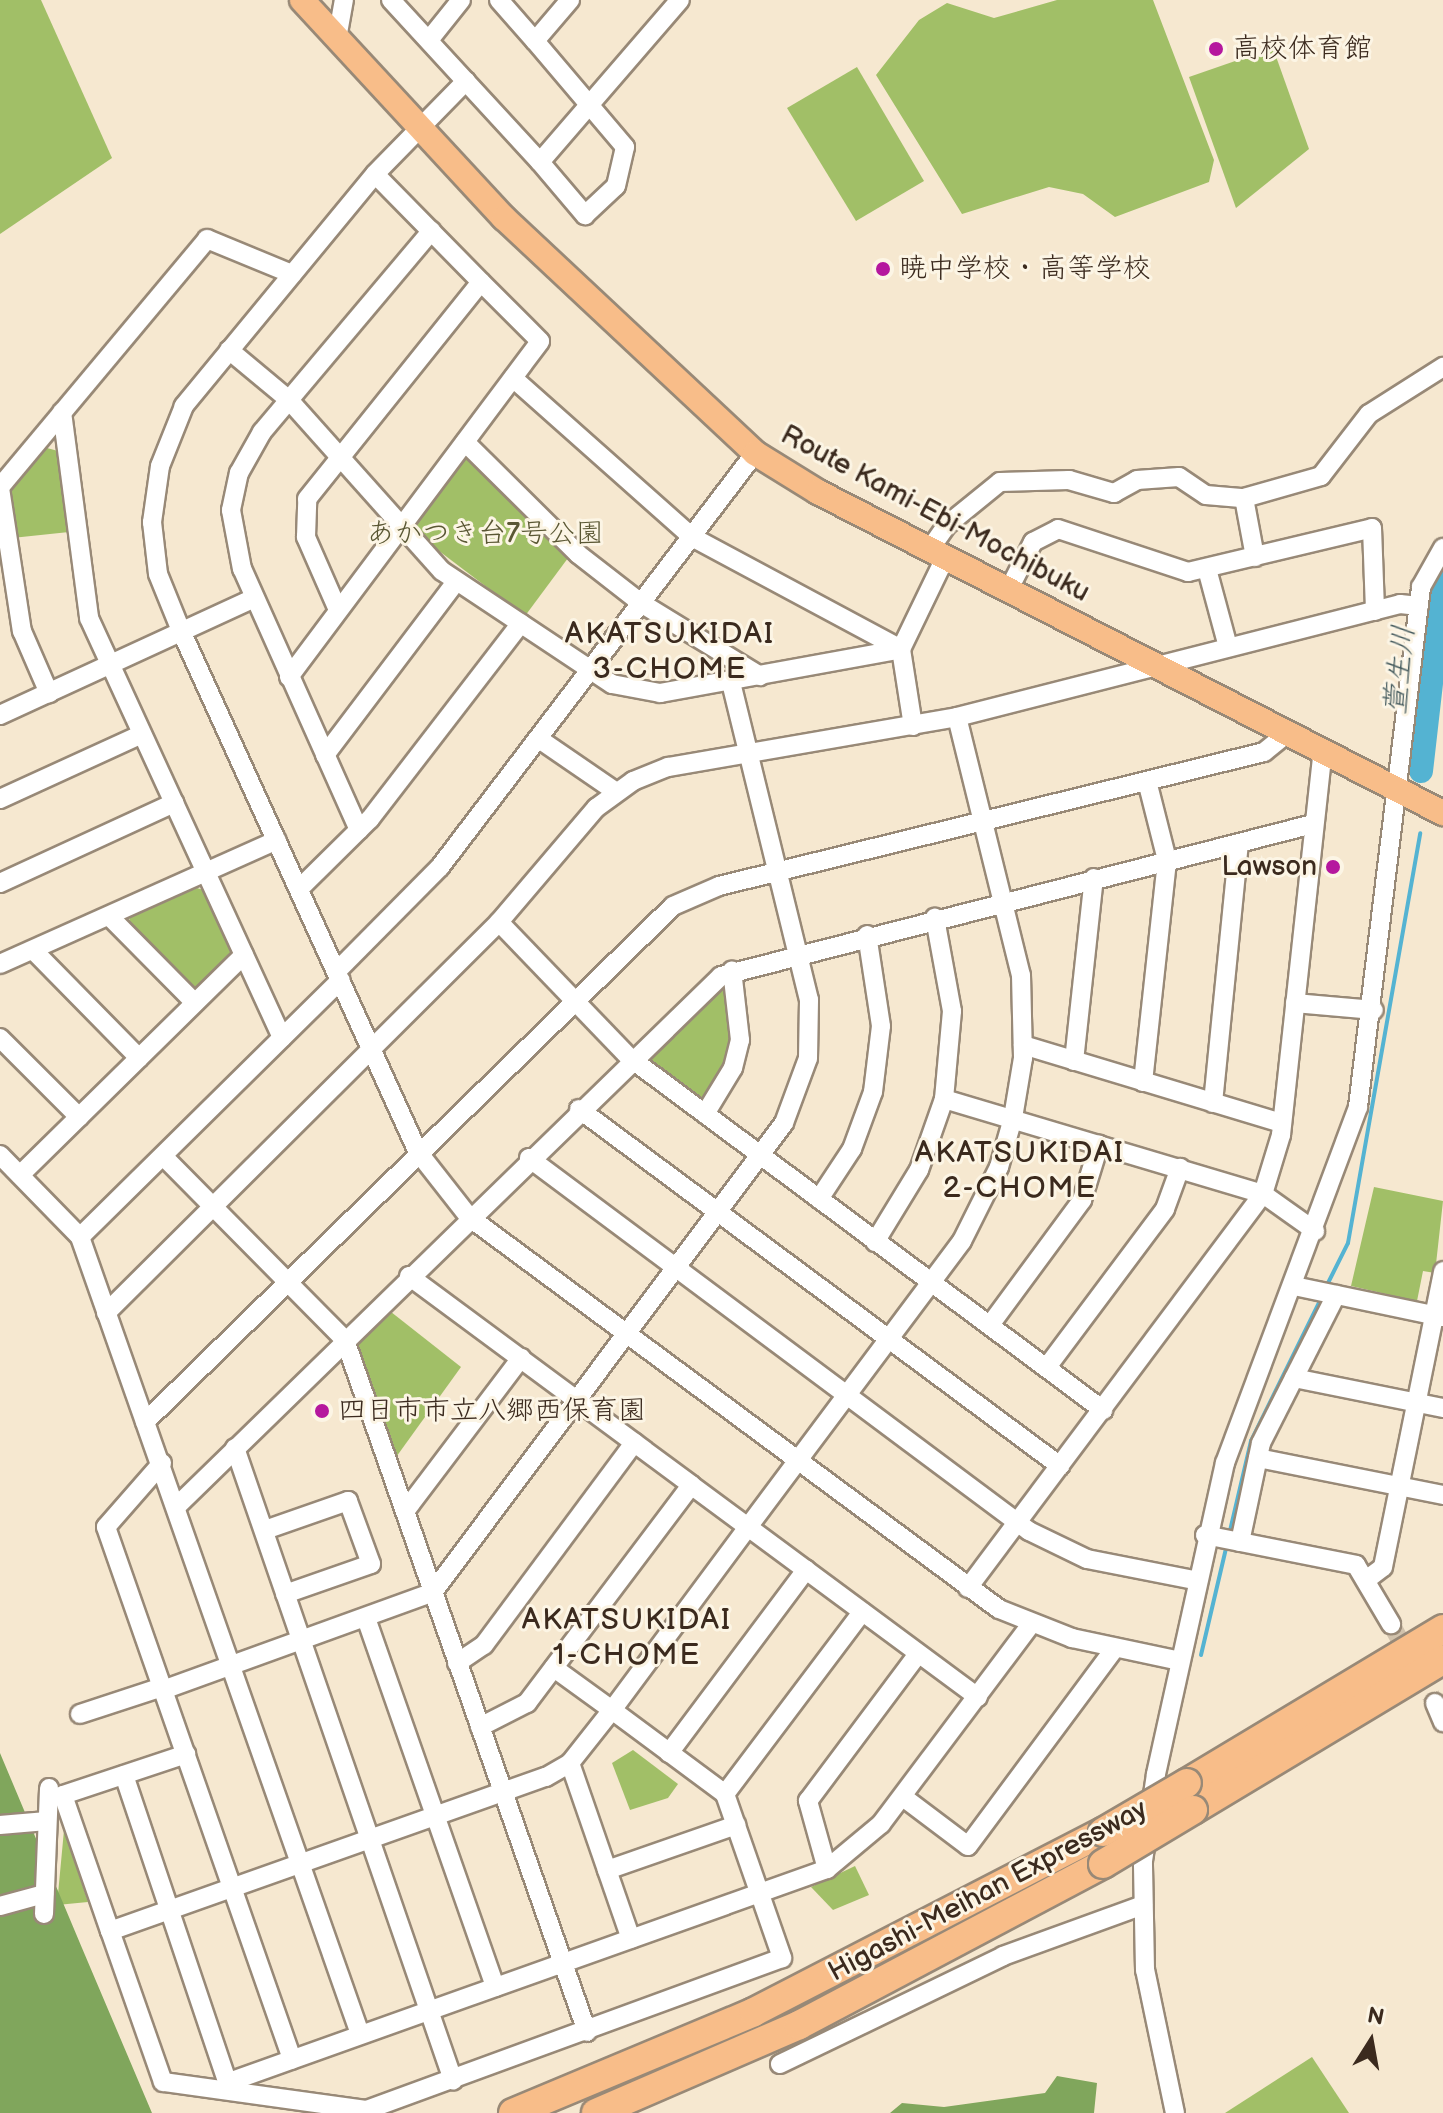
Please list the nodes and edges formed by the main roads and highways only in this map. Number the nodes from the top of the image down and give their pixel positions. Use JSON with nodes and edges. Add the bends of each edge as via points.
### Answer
{"nodes":[{"id":1,"x":302,"y":0,"type":"edge"},
{"id":2,"x":1443,"y":813,"type":"edge"},
{"id":3,"x":1443,"y":1613,"type":"edge"},
{"id":4,"x":1443,"y":1629,"type":"edge"},
{"id":5,"x":1443,"y":1660,"type":"edge"},
{"id":6,"x":1443,"y":1673,"type":"edge"},
{"id":7,"x":1287,"y":1737,"type":"junction"},
{"id":8,"x":1190,"y":1796,"type":"junction"},
{"id":9,"x":513,"y":2113,"type":"edge"},
{"id":10,"x":596,"y":2113,"type":"edge"}],
"edges":[{"from":1,"to":2,"type":"main road","name":"Route Kami-Ebi-Mochibuku","via":[[585,299],[755,453]]},
{"from":3,"to":7,"type":"highway"},
{"from":4,"to":7,"type":"highway","name":"Higashi-Meihan Expressway"},
{"from":5,"to":7,"type":"highway","name":"Higashi-Meihan Expressway"},
{"from":6,"to":7,"type":"highway"},
{"from":7,"to":8,"type":"highway","name":"Higashi-Meihan Expressway"},
{"from":8,"to":9,"type":"highway","name":"Higashi-Meihan Expressway","bridge":true,"via":[[1103,1832],[754,2012]]},
{"from":8,"to":10,"type":"highway","name":"Higashi-Meihan Expressway","bridge":true,"via":[[1103,1864],[799,2025]]}]}
